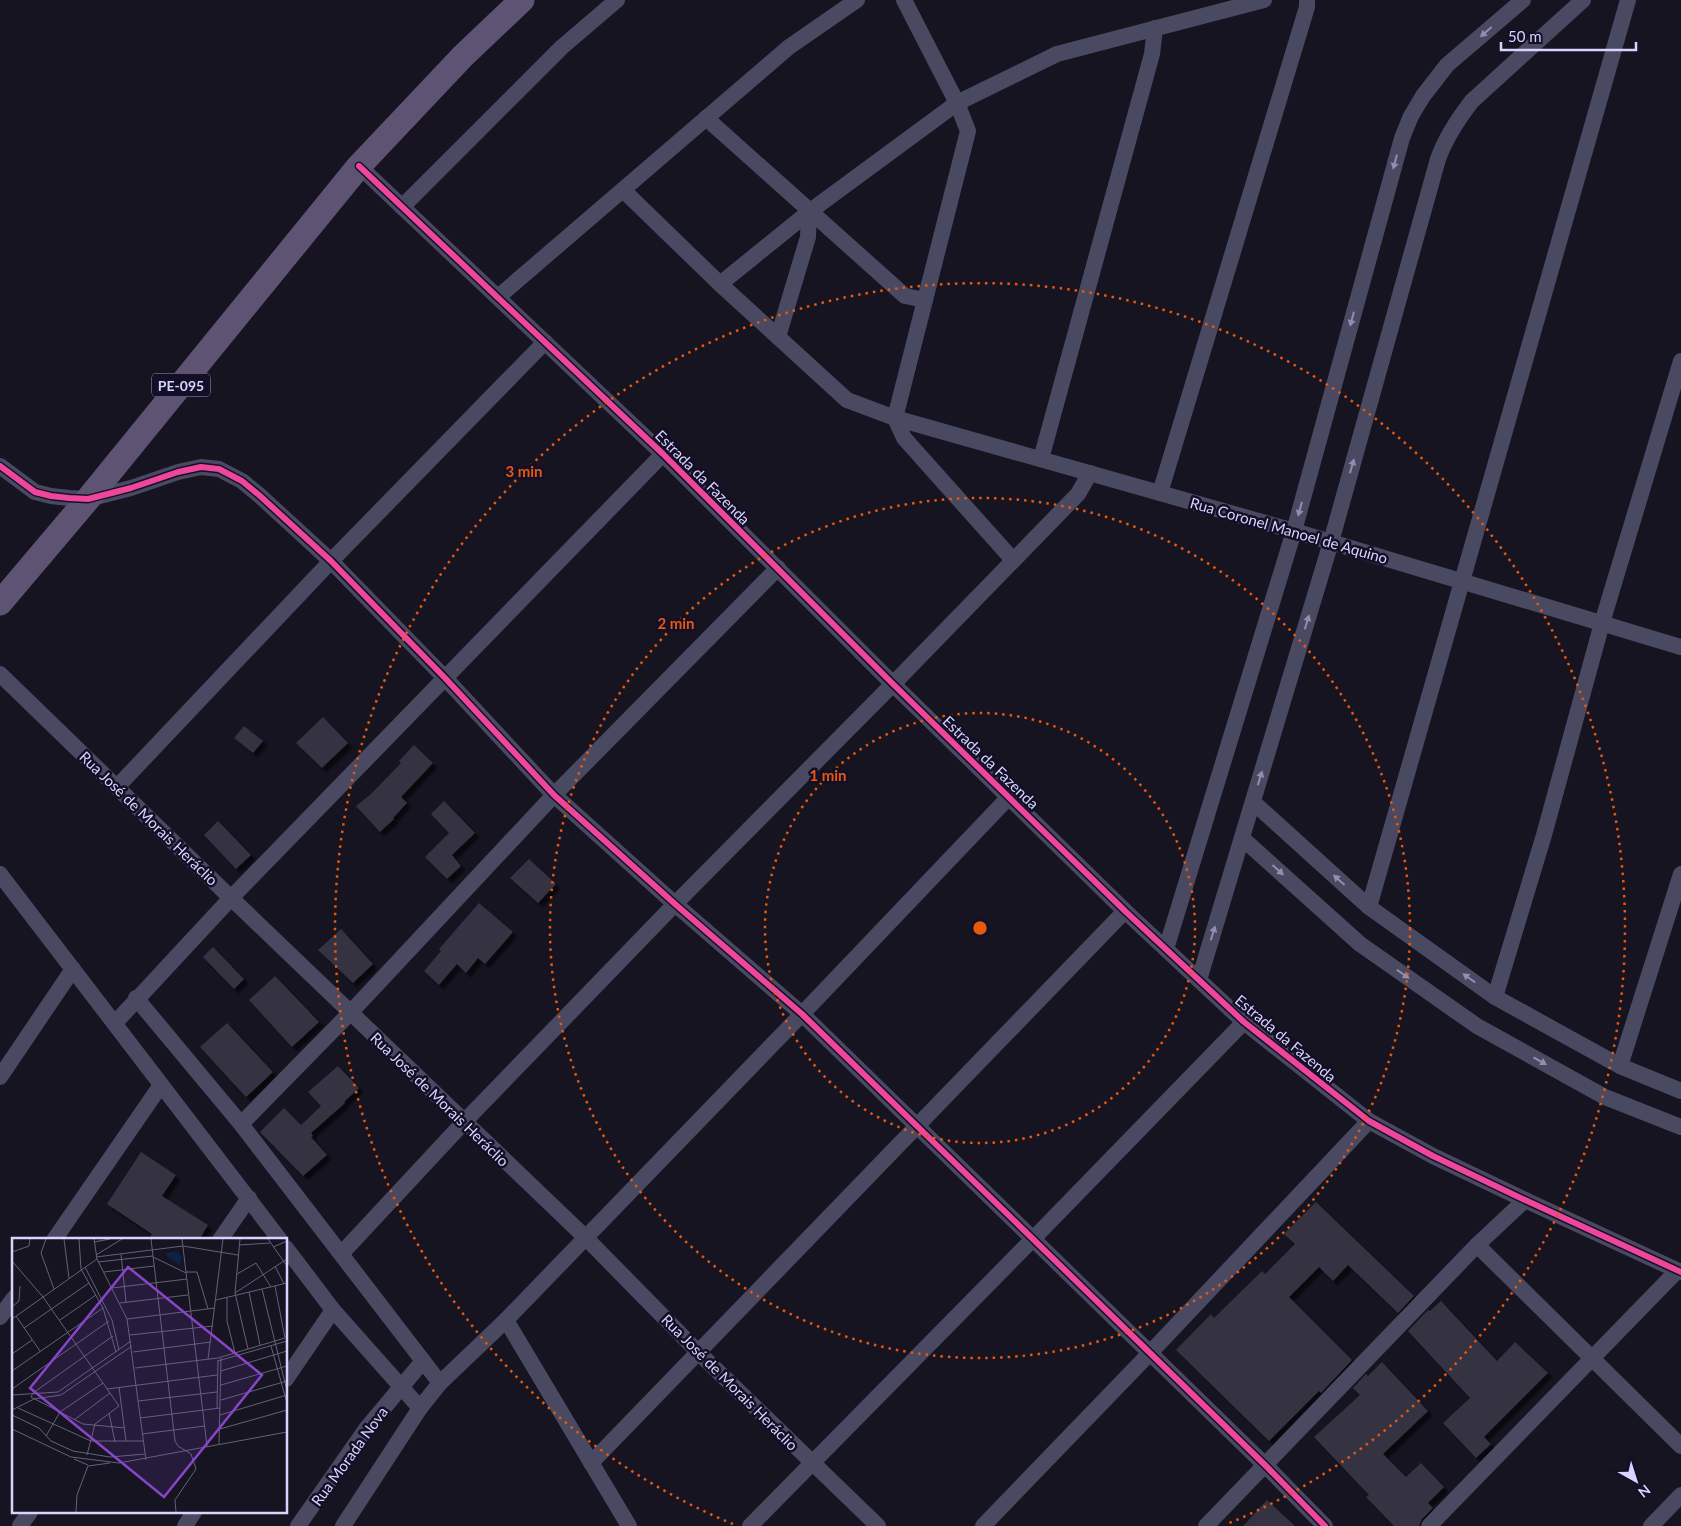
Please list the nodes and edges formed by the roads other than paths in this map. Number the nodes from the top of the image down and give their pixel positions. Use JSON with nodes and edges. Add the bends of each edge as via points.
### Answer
{"nodes":[{"id":1,"x":522,"y":0,"type":"edge"},
{"id":2,"x":617,"y":0,"type":"edge"},
{"id":3,"x":857,"y":0,"type":"edge"},
{"id":4,"x":904,"y":0,"type":"edge"},
{"id":5,"x":1264,"y":0,"type":"edge"},
{"id":6,"x":1307,"y":0,"type":"edge"},
{"id":7,"x":1523,"y":0,"type":"edge"},
{"id":8,"x":1583,"y":0,"type":"edge"},
{"id":9,"x":1628,"y":0,"type":"edge"},
{"id":10,"x":1155,"y":28,"type":"junction"},
{"id":11,"x":957,"y":103,"type":"junction"},
{"id":12,"x":706,"y":118,"type":"junction"},
{"id":13,"x":359,"y":166,"type":"junction"},
{"id":14,"x":623,"y":190,"type":"junction"},
{"id":15,"x":402,"y":207,"type":"junction"},
{"id":16,"x":809,"y":212,"type":"junction"},
{"id":17,"x":720,"y":284,"type":"junction"},
{"id":18,"x":498,"y":297,"type":"junction"},
{"id":19,"x":925,"y":300,"type":"junction"},
{"id":20,"x":778,"y":337,"type":"junction"},
{"id":21,"x":545,"y":342,"type":"junction"},
{"id":22,"x":1681,"y":360,"type":"edge"},
{"id":23,"x":895,"y":418,"type":"junction"},
{"id":24,"x":663,"y":454,"type":"junction"},
{"id":25,"x":1041,"y":460,"type":"junction"},
{"id":26,"x":0,"y":466,"type":"edge"},
{"id":27,"x":1090,"y":473,"type":"junction"},
{"id":28,"x":1160,"y":493,"type":"junction"},
{"id":29,"x":88,"y":499,"type":"junction"},
{"id":30,"x":1294,"y":531,"type":"junction"},
{"id":31,"x":1331,"y":542,"type":"junction"},
{"id":32,"x":1014,"y":560,"type":"junction"},
{"id":33,"x":331,"y":561,"type":"junction"},
{"id":34,"x":778,"y":568,"type":"junction"},
{"id":35,"x":1463,"y":582,"type":"junction"},
{"id":36,"x":0,"y":603,"type":"edge"},
{"id":37,"x":1602,"y":623,"type":"junction"},
{"id":38,"x":1681,"y":647,"type":"edge"},
{"id":39,"x":0,"y":674,"type":"edge"},
{"id":40,"x":445,"y":678,"type":"junction"},
{"id":41,"x":893,"y":684,"type":"junction"},
{"id":42,"x":117,"y":787,"type":"junction"},
{"id":43,"x":554,"y":795,"type":"junction"},
{"id":44,"x":1009,"y":797,"type":"junction"},
{"id":45,"x":1253,"y":802,"type":"junction"},
{"id":46,"x":1242,"y":838,"type":"junction"},
{"id":47,"x":0,"y":874,"type":"edge"},
{"id":48,"x":1681,"y":874,"type":"edge"},
{"id":49,"x":231,"y":898,"type":"junction"},
{"id":50,"x":675,"y":904,"type":"junction"},
{"id":51,"x":1369,"y":907,"type":"junction"},
{"id":52,"x":1125,"y":911,"type":"junction"},
{"id":53,"x":1166,"y":949,"type":"junction"},
{"id":54,"x":73,"y":968,"type":"junction"},
{"id":55,"x":1199,"y":980,"type":"junction"},
{"id":56,"x":1495,"y":997,"type":"junction"},
{"id":57,"x":136,"y":998,"type":"junction"},
{"id":58,"x":351,"y":1012,"type":"junction"},
{"id":59,"x":802,"y":1014,"type":"junction"},
{"id":60,"x":1244,"y":1022,"type":"junction"},
{"id":61,"x":115,"y":1023,"type":"junction"},
{"id":62,"x":1620,"y":1066,"type":"junction"},
{"id":63,"x":0,"y":1077,"type":"edge"},
{"id":64,"x":161,"y":1085,"type":"junction"},
{"id":65,"x":1681,"y":1091,"type":"edge"},
{"id":66,"x":1369,"y":1121,"type":"junction"},
{"id":67,"x":464,"y":1122,"type":"junction"},
{"id":68,"x":241,"y":1124,"type":"junction"},
{"id":69,"x":916,"y":1126,"type":"junction"},
{"id":70,"x":1681,"y":1127,"type":"edge"},
{"id":71,"x":249,"y":1198,"type":"junction"},
{"id":72,"x":1525,"y":1200,"type":"junction"},
{"id":73,"x":585,"y":1237,"type":"junction"},
{"id":74,"x":55,"y":1238,"type":"edge"},
{"id":75,"x":221,"y":1238,"type":"edge"},
{"id":76,"x":279,"y":1238,"type":"edge"},
{"id":77,"x":1032,"y":1240,"type":"junction"},
{"id":78,"x":1476,"y":1245,"type":"junction"},
{"id":79,"x":288,"y":1251,"type":"edge"},
{"id":80,"x":342,"y":1253,"type":"junction"},
{"id":81,"x":1679,"y":1272,"type":"edge"},
{"id":82,"x":12,"y":1301,"type":"edge"},
{"id":83,"x":333,"y":1310,"type":"junction"},
{"id":84,"x":0,"y":1317,"type":"edge"},
{"id":85,"x":506,"y":1320,"type":"junction"},
{"id":86,"x":699,"y":1352,"type":"junction"},
{"id":87,"x":1150,"y":1353,"type":"junction"},
{"id":88,"x":1592,"y":1357,"type":"junction"},
{"id":89,"x":423,"y":1361,"type":"junction"},
{"id":90,"x":288,"y":1376,"type":"edge"},
{"id":91,"x":440,"y":1383,"type":"junction"},
{"id":92,"x":401,"y":1387,"type":"junction"},
{"id":93,"x":420,"y":1408,"type":"junction"},
{"id":94,"x":1681,"y":1446,"type":"edge"},
{"id":95,"x":591,"y":1463,"type":"junction"},
{"id":96,"x":812,"y":1463,"type":"junction"},
{"id":97,"x":1265,"y":1465,"type":"junction"},
{"id":98,"x":1681,"y":1496,"type":"edge"},
{"id":99,"x":29,"y":1514,"type":"edge"},
{"id":100,"x":193,"y":1514,"type":"edge"},
{"id":101,"x":20,"y":1526,"type":"edge"},
{"id":102,"x":185,"y":1526,"type":"edge"},
{"id":103,"x":298,"y":1526,"type":"edge"},
{"id":104,"x":343,"y":1526,"type":"edge"},
{"id":105,"x":629,"y":1526,"type":"edge"},
{"id":106,"x":750,"y":1526,"type":"edge"},
{"id":107,"x":878,"y":1526,"type":"edge"},
{"id":108,"x":983,"y":1526,"type":"edge"},
{"id":109,"x":1206,"y":1526,"type":"edge"},
{"id":110,"x":1324,"y":1526,"type":"edge"},
{"id":111,"x":1429,"y":1526,"type":"edge"},
{"id":112,"x":1651,"y":1526,"type":"edge"}],
"edges":[{"from":1,"to":13,"type":"main road","number":"PE-095","via":[[463,56]]},
{"from":2,"to":15,"type":"street","via":[[562,47]]},
{"from":3,"to":12,"type":"street","via":[[789,47]]},
{"from":4,"to":11,"type":"street"},
{"from":5,"to":10,"type":"street"},
{"from":6,"to":28,"type":"street"},
{"from":7,"to":30,"type":"street","one_way":true,"via":[[1447,65],[1411,116],[1402,138]]},
{"from":31,"to":8,"type":"street","one_way":true,"via":[[1444,145],[1472,101]]},
{"from":9,"to":35,"type":"street"},
{"from":10,"to":11,"type":"street","via":[[1057,54]]},
{"from":10,"to":25,"type":"street","via":[[1152,54]]},
{"from":11,"to":16,"type":"street"},
{"from":11,"to":19,"type":"street","via":[[968,131]]},
{"from":12,"to":14,"type":"street"},
{"from":12,"to":16,"type":"street"},
{"from":13,"to":15,"type":"street","name":"Estrada da Fazenda"},
{"from":13,"to":29,"type":"main road","number":"PE-095"},
{"from":14,"to":17,"type":"street","name":"Rua Coronel Manoel de Aquino"},
{"from":14,"to":18,"type":"street"},
{"from":15,"to":18,"type":"street","name":"Estrada da Fazenda"},
{"from":16,"to":17,"type":"street"},
{"from":16,"to":19,"type":"street","via":[[905,296]]},
{"from":16,"to":20,"type":"street","via":[[808,237]]},
{"from":17,"to":20,"type":"street","name":"Rua Coronel Manoel de Aquino"},
{"from":18,"to":21,"type":"street","name":"Estrada da Fazenda"},
{"from":19,"to":23,"type":"street"},
{"from":20,"to":23,"type":"street","name":"Rua Coronel Manoel de Aquino","via":[[847,400]]},
{"from":21,"to":24,"type":"street","name":"Estrada da Fazenda"},
{"from":21,"to":33,"type":"street"},
{"from":22,"to":37,"type":"street"},
{"from":23,"to":25,"type":"street","name":"Rua Coronel Manoel de Aquino"},
{"from":23,"to":32,"type":"street","via":[[904,438]]},
{"from":24,"to":34,"type":"street","name":"Estrada da Fazenda"},
{"from":24,"to":40,"type":"street"},
{"from":25,"to":27,"type":"street","name":"Rua Coronel Manoel de Aquino"},
{"from":26,"to":29,"type":"street","via":[[35,492]]},
{"from":27,"to":28,"type":"street","name":"Rua Coronel Manoel de Aquino"},
{"from":27,"to":32,"type":"street","via":[[1078,494]]},
{"from":28,"to":30,"type":"street","name":"Rua Coronel Manoel de Aquino"},
{"from":29,"to":33,"type":"street","via":[[178,472],[219,469],[242,480]]},
{"from":29,"to":36,"type":"main road","number":"PE-095"},
{"from":30,"to":31,"type":"street","name":"Rua Coronel Manoel de Aquino"},
{"from":30,"to":53,"type":"street"},
{"from":31,"to":35,"type":"street","name":"Rua Coronel Manoel de Aquino"},
{"from":45,"to":31,"type":"street","one_way":true},
{"from":32,"to":41,"type":"street"},
{"from":33,"to":40,"type":"street"},
{"from":33,"to":42,"type":"street"},
{"from":34,"to":41,"type":"street","name":"Estrada da Fazenda"},
{"from":34,"to":43,"type":"street"},
{"from":35,"to":37,"type":"street","name":"Rua Coronel Manoel de Aquino"},
{"from":35,"to":51,"type":"street"},
{"from":37,"to":38,"type":"street","name":"Rua Coronel Manoel de Aquino"},
{"from":37,"to":56,"type":"street","via":[[1544,835]]},
{"from":39,"to":42,"type":"street","name":"Rua José de Morais Heráclio"},
{"from":40,"to":43,"type":"street"},
{"from":40,"to":49,"type":"street"},
{"from":41,"to":44,"type":"street","name":"Estrada da Fazenda"},
{"from":41,"to":50,"type":"street"},
{"from":42,"to":49,"type":"street","name":"Rua José de Morais Heráclio"},
{"from":43,"to":50,"type":"street"},
{"from":43,"to":58,"type":"street"},
{"from":44,"to":52,"type":"street","name":"Estrada da Fazenda"},
{"from":44,"to":59,"type":"street"},
{"from":45,"to":46,"type":"street"},
{"from":51,"to":45,"type":"street","one_way":true},
{"from":55,"to":46,"type":"street","one_way":true},
{"from":46,"to":70,"type":"street","one_way":true,"via":[[1360,944],[1477,1026],[1605,1097]]},
{"from":47,"to":54,"type":"street"},
{"from":48,"to":62,"type":"street"},
{"from":49,"to":57,"type":"street"},
{"from":49,"to":58,"type":"street","name":"Rua José de Morais Heráclio"},
{"from":50,"to":59,"type":"street"},
{"from":50,"to":67,"type":"street"},
{"from":56,"to":51,"type":"street","one_way":true},
{"from":52,"to":53,"type":"street","name":"Estrada da Fazenda"},
{"from":52,"to":69,"type":"street"},
{"from":53,"to":55,"type":"street","name":"Estrada da Fazenda"},
{"from":54,"to":61,"type":"street"},
{"from":54,"to":63,"type":"street"},
{"from":55,"to":60,"type":"street","name":"Estrada da Fazenda"},
{"from":56,"to":62,"type":"street"},
{"from":57,"to":61,"type":"street"},
{"from":57,"to":68,"type":"street"},
{"from":58,"to":67,"type":"street","name":"Rua José de Morais Heráclio"},
{"from":58,"to":68,"type":"street"},
{"from":59,"to":69,"type":"street"},
{"from":59,"to":73,"type":"street"},
{"from":60,"to":66,"type":"street","name":"Estrada da Fazenda"},
{"from":60,"to":77,"type":"street"},
{"from":61,"to":64,"type":"street"},
{"from":62,"to":65,"type":"street"},
{"from":64,"to":71,"type":"street"},
{"from":64,"to":74,"type":"street"},
{"from":66,"to":72,"type":"street","name":"Estrada da Fazenda"},
{"from":66,"to":87,"type":"street"},
{"from":67,"to":73,"type":"street","name":"Rua José de Morais Heráclio"},
{"from":67,"to":80,"type":"street"},
{"from":68,"to":80,"type":"street"},
{"from":69,"to":77,"type":"street"},
{"from":69,"to":86,"type":"street"},
{"from":71,"to":75,"type":"street"},
{"from":71,"to":76,"type":"street"},
{"from":72,"to":78,"type":"street"},
{"from":72,"to":81,"type":"street","name":"Estrada da Fazenda"},
{"from":73,"to":85,"type":"street"},
{"from":73,"to":86,"type":"street","name":"Rua José de Morais Heráclio"},
{"from":77,"to":87,"type":"street"},
{"from":77,"to":96,"type":"street"},
{"from":78,"to":88,"type":"street"},
{"from":78,"to":97,"type":"street"},
{"from":79,"to":83,"type":"street"},
{"from":80,"to":89,"type":"street"},
{"from":81,"to":88,"type":"street"},
{"from":82,"to":84,"type":"street"},
{"from":83,"to":90,"type":"street"},
{"from":83,"to":92,"type":"street"},
{"from":85,"to":91,"type":"street"},
{"from":85,"to":95,"type":"street"},
{"from":86,"to":95,"type":"street"},
{"from":86,"to":96,"type":"street","name":"Rua José de Morais Heráclio"},
{"from":87,"to":97,"type":"street"},
{"from":87,"to":108,"type":"street"},
{"from":88,"to":94,"type":"street"},
{"from":88,"to":111,"type":"street"},
{"from":89,"to":91,"type":"street"},
{"from":89,"to":92,"type":"street","name":"Rua Morada Nova"},
{"from":91,"to":93,"type":"street"},
{"from":92,"to":93,"type":"street"},
{"from":92,"to":103,"type":"street","name":"Rua Morada Nova","via":[[352,1448]]},
{"from":93,"to":104,"type":"street"},
{"from":95,"to":105,"type":"street"},
{"from":96,"to":106,"type":"street"},
{"from":96,"to":107,"type":"street","name":"Rua José de Morais Heráclio"},
{"from":97,"to":109,"type":"street"},
{"from":97,"to":110,"type":"street"},
{"from":98,"to":112,"type":"street"},
{"from":99,"to":101,"type":"street"},
{"from":100,"to":102,"type":"street"}]}
